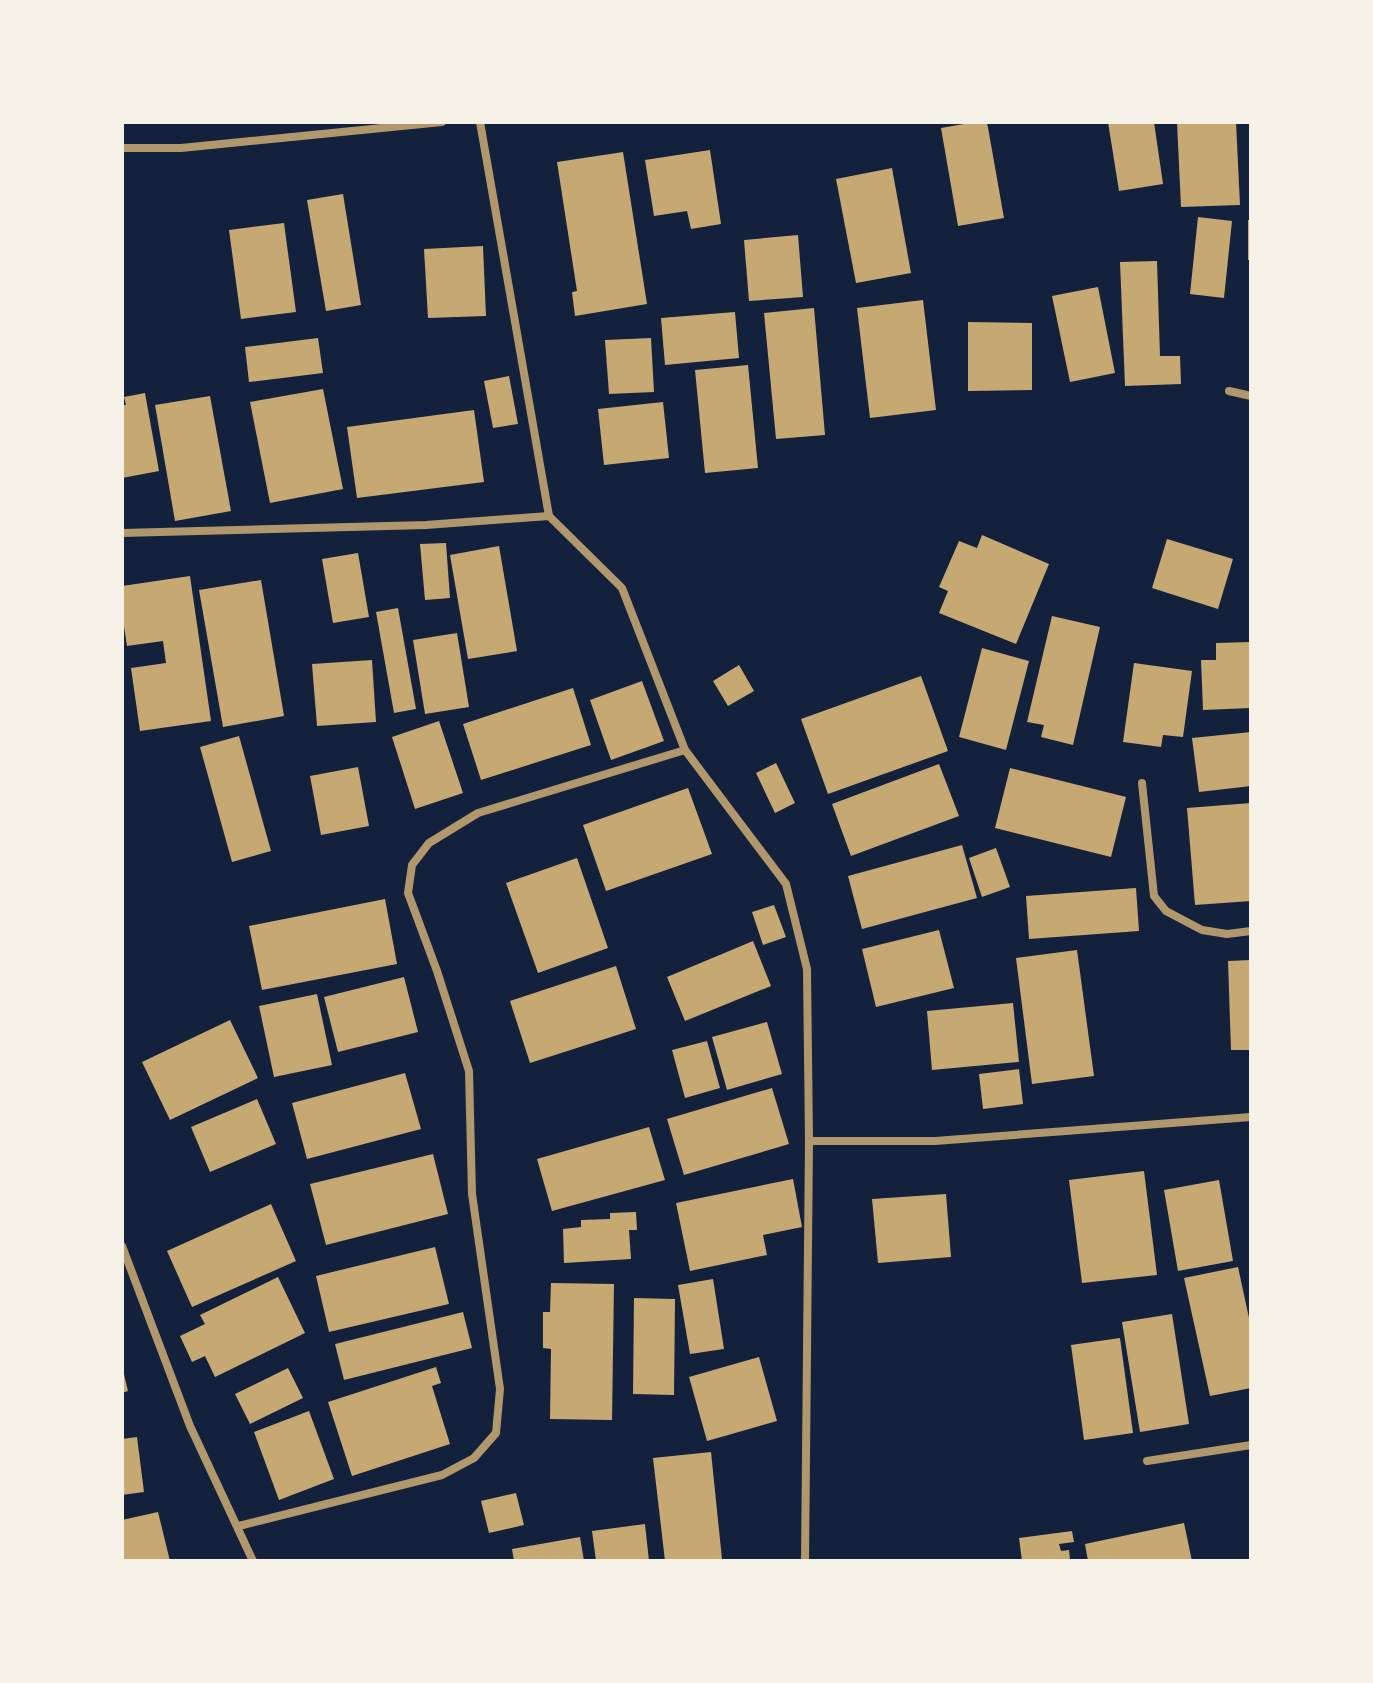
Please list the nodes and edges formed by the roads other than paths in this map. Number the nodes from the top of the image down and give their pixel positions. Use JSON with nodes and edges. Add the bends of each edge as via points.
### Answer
{"nodes":[{"id":1,"x":442,"y":122,"type":"edge"},
{"id":2,"x":480,"y":122,"type":"edge"},
{"id":3,"x":122,"y":148,"type":"edge"},
{"id":4,"x":1229,"y":391,"type":"dead end"},
{"id":5,"x":1251,"y":396,"type":"edge"},
{"id":6,"x":549,"y":516,"type":"junction"},
{"id":7,"x":122,"y":533,"type":"edge"},
{"id":8,"x":685,"y":750,"type":"junction"},
{"id":9,"x":1142,"y":783,"type":"dead end"},
{"id":10,"x":1251,"y":931,"type":"edge"},
{"id":11,"x":1251,"y":1117,"type":"edge"},
{"id":12,"x":809,"y":1141,"type":"junction"},
{"id":13,"x":122,"y":1246,"type":"edge"},
{"id":14,"x":1251,"y":1445,"type":"edge"},
{"id":15,"x":1147,"y":1461,"type":"dead end"},
{"id":16,"x":239,"y":1526,"type":"junction"},
{"id":17,"x":253,"y":1561,"type":"edge"},
{"id":18,"x":805,"y":1561,"type":"edge"}],
"edges":[{"from":1,"to":3,"type":"street","via":[[181,148]]},
{"from":2,"to":6,"type":"street"},
{"from":4,"to":5,"type":"street"},
{"from":6,"to":7,"type":"street","via":[[426,525]]},
{"from":6,"to":8,"type":"street","via":[[622,588]]},
{"from":8,"to":12,"type":"street","via":[[786,884],[807,969]]},
{"from":8,"to":16,"type":"street","via":[[478,813],[429,843],[412,865],[408,893],[469,1071],[472,1194],[500,1389],[496,1433],[474,1458],[442,1475]]},
{"from":9,"to":10,"type":"street","via":[[1154,896],[1166,911],[1202,930]]},
{"from":11,"to":12,"type":"street","via":[[935,1141]]},
{"from":12,"to":18,"type":"street"},
{"from":13,"to":16,"type":"street","via":[[190,1426]]},
{"from":14,"to":15,"type":"street"},
{"from":16,"to":17,"type":"street"}]}
